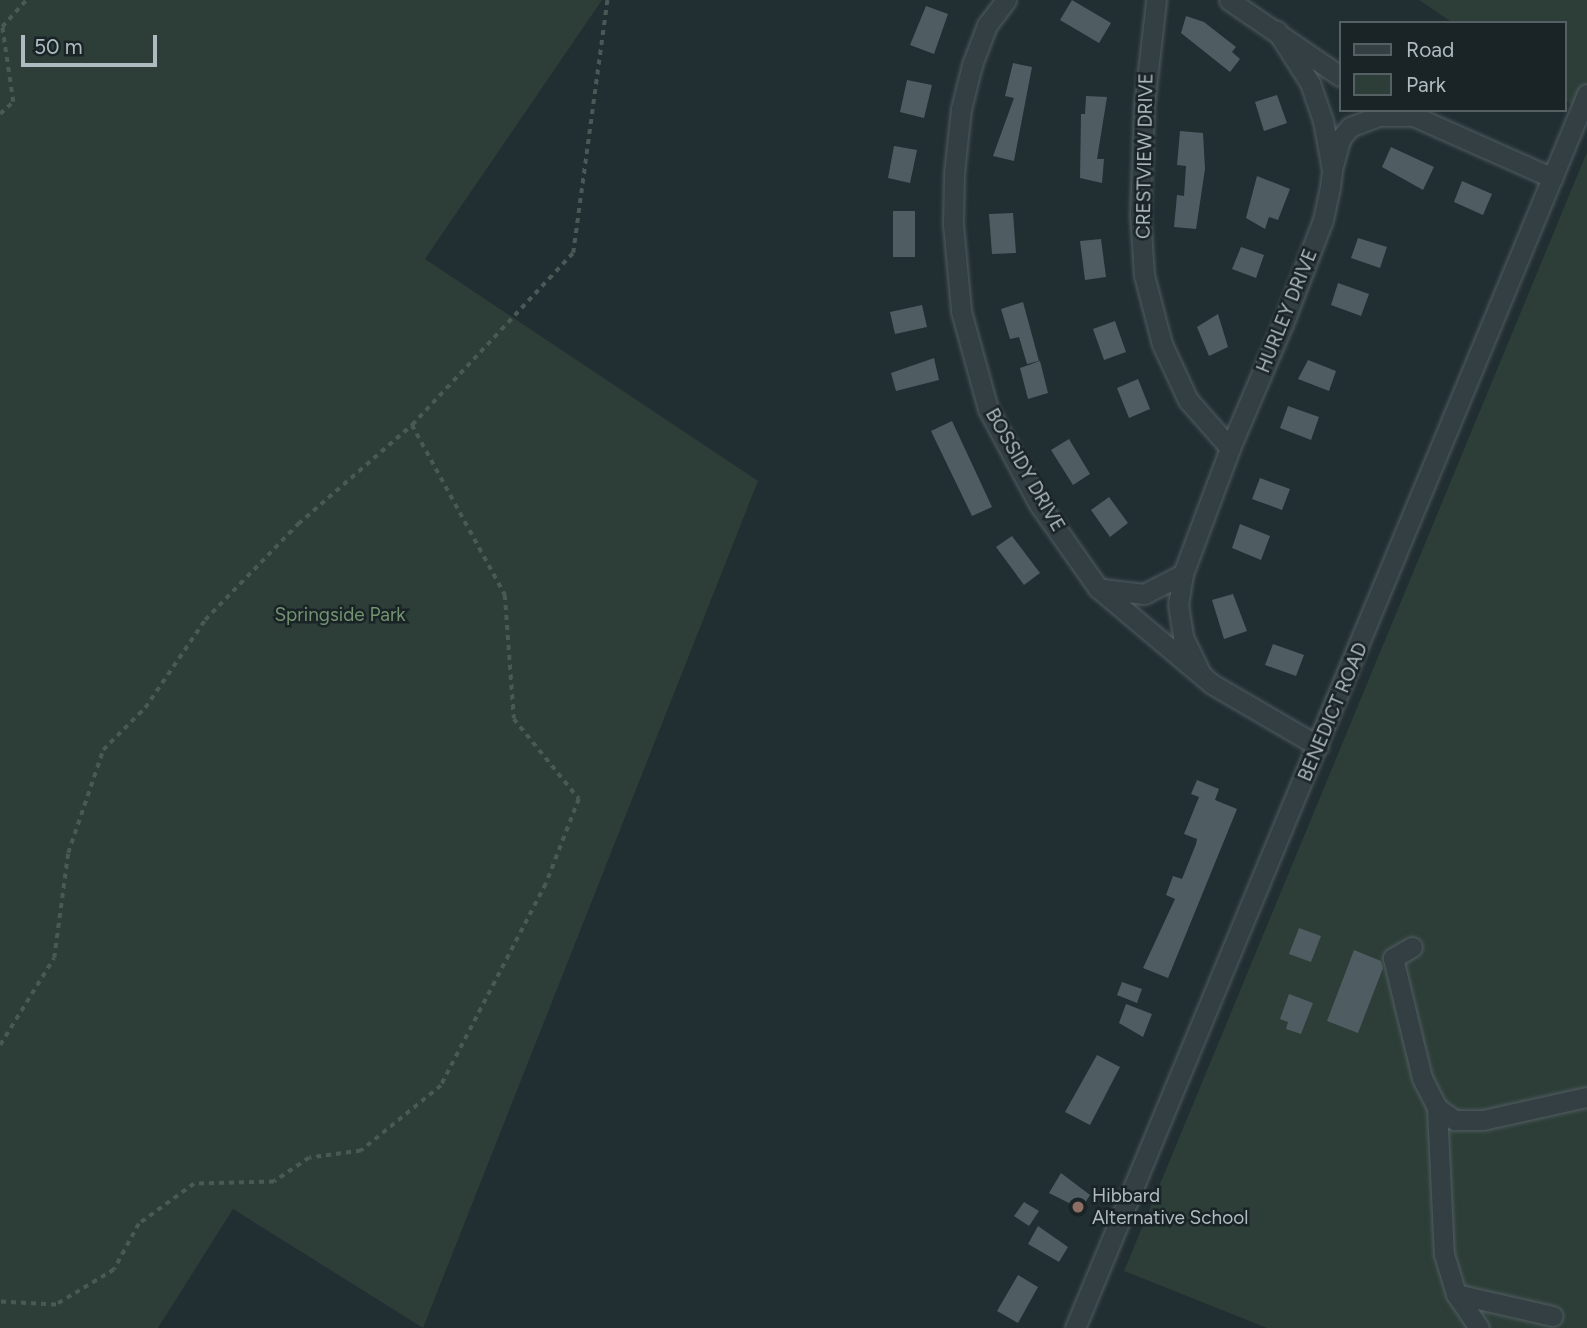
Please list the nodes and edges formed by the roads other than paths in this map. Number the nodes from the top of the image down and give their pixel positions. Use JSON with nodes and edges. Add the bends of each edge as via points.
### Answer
{"nodes":[{"id":1,"x":1006,"y":0,"type":"edge"},
{"id":2,"x":1156,"y":0,"type":"edge"},
{"id":3,"x":1229,"y":0,"type":"edge"},
{"id":4,"x":1278,"y":31,"type":"junction"},
{"id":5,"x":1338,"y":75,"type":"edge"},
{"id":6,"x":1587,"y":94,"type":"edge"},
{"id":7,"x":1405,"y":113,"type":"edge"},
{"id":8,"x":1332,"y":170,"type":"junction"},
{"id":9,"x":1553,"y":178,"type":"junction"},
{"id":10,"x":1230,"y":448,"type":"junction"},
{"id":11,"x":1183,"y":574,"type":"junction"},
{"id":12,"x":1098,"y":588,"type":"junction"},
{"id":13,"x":1202,"y":676,"type":"junction"},
{"id":14,"x":1318,"y":746,"type":"junction"},
{"id":15,"x":1412,"y":947,"type":"dead end"},
{"id":16,"x":1587,"y":1097,"type":"edge"},
{"id":17,"x":1437,"y":1108,"type":"junction"},
{"id":18,"x":1456,"y":1294,"type":"junction"},
{"id":19,"x":1553,"y":1316,"type":"dead end"},
{"id":20,"x":1075,"y":1328,"type":"edge"},
{"id":21,"x":1479,"y":1328,"type":"edge"}],
"edges":[{"from":1,"to":12,"type":"street","name":"BOSSIDY DRIVE","via":[[987,25],[961,109],[953,224],[961,311],[988,409],[1040,504]]},
{"from":2,"to":10,"type":"street","name":"CRESTVIEW DRIVE","via":[[1144,106],[1140,214],[1144,275],[1162,344],[1188,400]]},
{"from":3,"to":4,"type":"street"},
{"from":4,"to":5,"type":"street"},
{"from":4,"to":8,"type":"street","name":"HURLEY DRIVE","via":[[1310,83]]},
{"from":6,"to":9,"type":"street","name":"BENEDICT ROAD"},
{"from":7,"to":8,"type":"street","name":"HURLEY DRIVE","via":[[1379,116],[1350,127],[1340,139]]},
{"from":7,"to":9,"type":"street"},
{"from":8,"to":10,"type":"street","name":"HURLEY DRIVE","via":[[1323,220]]},
{"from":9,"to":14,"type":"street","name":"BENEDICT ROAD"},
{"from":10,"to":11,"type":"street"},
{"from":11,"to":12,"type":"street","via":[[1144,594]]},
{"from":11,"to":13,"type":"street","via":[[1178,604],[1183,637]]},
{"from":12,"to":13,"type":"street","name":"BOSSIDY DRIVE"},
{"from":13,"to":14,"type":"street","name":"BOSSIDY DRIVE"},
{"from":14,"to":20,"type":"street","name":"BENEDICT ROAD"},
{"from":15,"to":17,"type":"street","via":[[1393,958],[1422,1078]]},
{"from":16,"to":17,"type":"street","via":[[1483,1120],[1455,1120]]},
{"from":17,"to":18,"type":"street","via":[[1439,1206],[1444,1254]]},
{"from":18,"to":19,"type":"street"},
{"from":18,"to":21,"type":"street"}]}
